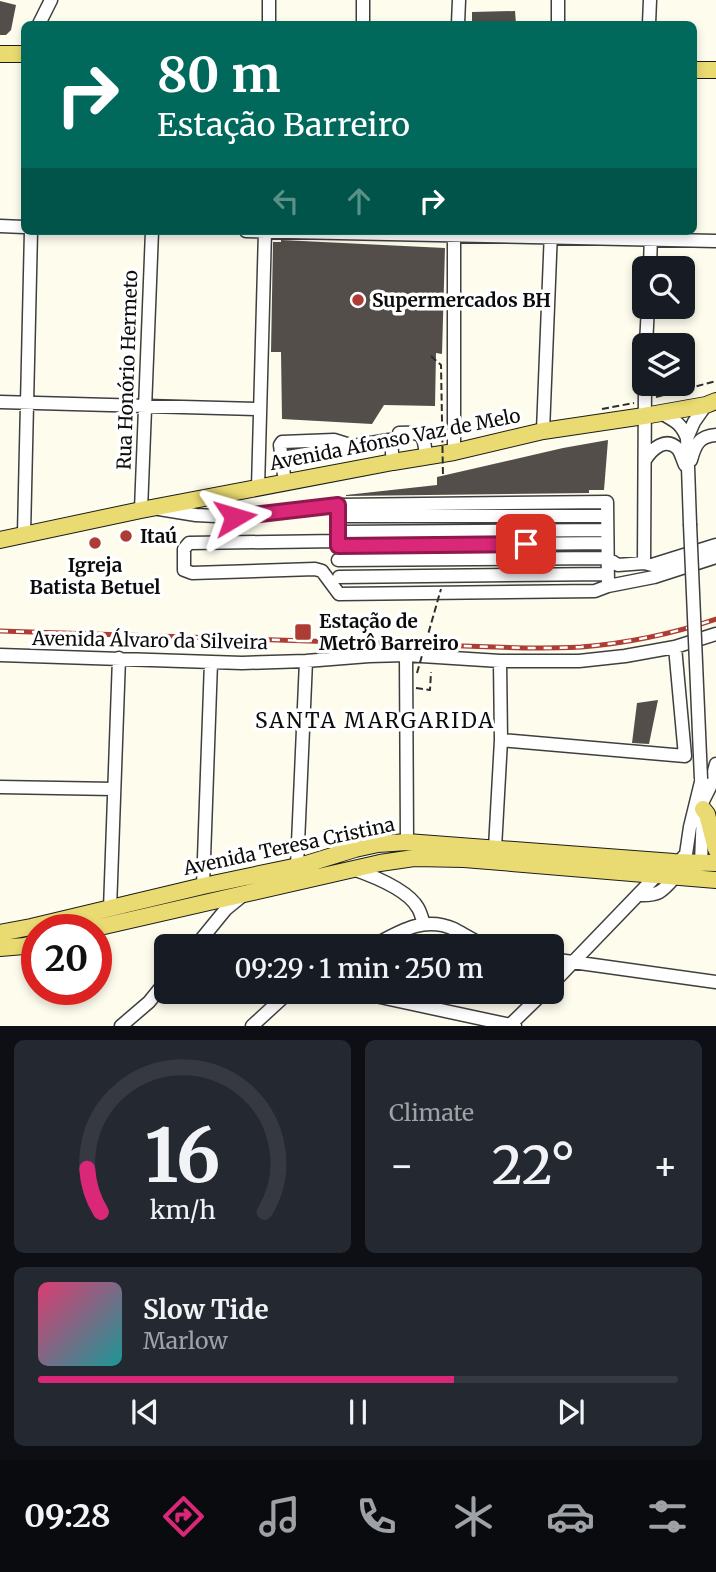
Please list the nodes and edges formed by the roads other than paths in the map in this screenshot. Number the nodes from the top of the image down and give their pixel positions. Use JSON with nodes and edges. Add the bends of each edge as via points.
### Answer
{"nodes":[{"id":1,"x":51,"y":0,"type":"edge"},
{"id":2,"x":269,"y":0,"type":"edge"},
{"id":3,"x":363,"y":0,"type":"edge"},
{"id":4,"x":459,"y":0,"type":"edge"},
{"id":5,"x":558,"y":0,"type":"edge"},
{"id":6,"x":650,"y":0,"type":"edge"},
{"id":7,"x":40,"y":21,"type":"edge"},
{"id":8,"x":269,"y":21,"type":"edge"},
{"id":9,"x":363,"y":21,"type":"edge"},
{"id":10,"x":458,"y":21,"type":"edge"},
{"id":11,"x":558,"y":21,"type":"edge"},
{"id":12,"x":649,"y":21,"type":"edge"},
{"id":13,"x":0,"y":54,"type":"edge"},
{"id":14,"x":21,"y":54,"type":"edge"},
{"id":15,"x":697,"y":70,"type":"edge"},
{"id":16,"x":716,"y":70,"type":"edge"},
{"id":17,"x":0,"y":226,"type":"edge"},
{"id":18,"x":21,"y":227,"type":"edge"},
{"id":19,"x":31,"y":235,"type":"edge"},
{"id":20,"x":152,"y":235,"type":"edge"},
{"id":21,"x":265,"y":235,"type":"edge"},
{"id":22,"x":454,"y":235,"type":"edge"},
{"id":23,"x":551,"y":235,"type":"edge"},
{"id":24,"x":651,"y":235,"type":"edge"},
{"id":25,"x":716,"y":241,"type":"edge"},
{"id":26,"x":650,"y":256,"type":"edge"},
{"id":27,"x":648,"y":396,"type":"edge"},
{"id":28,"x":0,"y":402,"type":"edge"},
{"id":29,"x":27,"y":403,"type":"junction"},
{"id":30,"x":713,"y":405,"type":"edge"},
{"id":31,"x":144,"y":406,"type":"junction"},
{"id":32,"x":260,"y":410,"type":"junction"},
{"id":33,"x":652,"y":415,"type":"junction"},
{"id":34,"x":543,"y":431,"type":"junction"},
{"id":35,"x":399,"y":433,"type":"dead end"},
{"id":36,"x":716,"y":435,"type":"edge"},
{"id":37,"x":687,"y":438,"type":"junction"},
{"id":38,"x":454,"y":452,"type":"junction"},
{"id":39,"x":426,"y":457,"type":"junction"},
{"id":40,"x":645,"y":460,"type":"junction"},
{"id":41,"x":393,"y":462,"type":"junction"},
{"id":42,"x":688,"y":471,"type":"junction"},
{"id":43,"x":285,"y":483,"type":"junction"},
{"id":44,"x":258,"y":488,"type":"junction"},
{"id":45,"x":148,"y":509,"type":"junction"},
{"id":46,"x":338,"y":511,"type":"junction"},
{"id":47,"x":24,"y":534,"type":"junction"},
{"id":48,"x":607,"y":537,"type":"junction"},
{"id":49,"x":0,"y":540,"type":"edge"},
{"id":50,"x":338,"y":540,"type":"junction"},
{"id":51,"x":716,"y":545,"type":"edge"},
{"id":52,"x":716,"y":557,"type":"edge"},
{"id":53,"x":607,"y":558,"type":"junction"},
{"id":54,"x":338,"y":560,"type":"junction"},
{"id":55,"x":644,"y":563,"type":"junction"},
{"id":56,"x":339,"y":577,"type":"junction"},
{"id":57,"x":608,"y":580,"type":"junction"},
{"id":58,"x":339,"y":594,"type":"junction"},
{"id":59,"x":716,"y":634,"type":"edge"},
{"id":60,"x":675,"y":647,"type":"junction"},
{"id":61,"x":0,"y":655,"type":"edge"},
{"id":62,"x":406,"y":655,"type":"junction"},
{"id":63,"x":119,"y":658,"type":"junction"},
{"id":64,"x":500,"y":660,"type":"junction"},
{"id":65,"x":306,"y":661,"type":"junction"},
{"id":66,"x":211,"y":662,"type":"junction"},
{"id":67,"x":501,"y":740,"type":"junction"},
{"id":68,"x":716,"y":764,"type":"edge"},
{"id":69,"x":701,"y":780,"type":"junction"},
{"id":70,"x":0,"y":787,"type":"edge"},
{"id":71,"x":114,"y":789,"type":"junction"},
{"id":72,"x":703,"y":806,"type":"junction"},
{"id":73,"x":407,"y":842,"type":"junction"},
{"id":74,"x":495,"y":848,"type":"junction"},
{"id":75,"x":716,"y":849,"type":"edge"},
{"id":76,"x":709,"y":863,"type":"edge"},
{"id":77,"x":298,"y":866,"type":"junction"},
{"id":78,"x":353,"y":869,"type":"junction"},
{"id":79,"x":677,"y":869,"type":"junction"},
{"id":80,"x":657,"y":875,"type":"junction"},
{"id":81,"x":716,"y":880,"type":"edge"},
{"id":82,"x":203,"y":886,"type":"junction"},
{"id":83,"x":245,"y":894,"type":"junction"},
{"id":84,"x":638,"y":895,"type":"junction"},
{"id":85,"x":110,"y":909,"type":"junction"},
{"id":86,"x":112,"y":924,"type":"edge"},
{"id":87,"x":418,"y":925,"type":"junction"},
{"id":88,"x":0,"y":933,"type":"edge"},
{"id":89,"x":206,"y":934,"type":"edge"},
{"id":90,"x":398,"y":934,"type":"edge"},
{"id":91,"x":464,"y":934,"type":"edge"},
{"id":92,"x":21,"y":946,"type":"edge"},
{"id":93,"x":0,"y":948,"type":"edge"},
{"id":94,"x":564,"y":961,"type":"edge"},
{"id":95,"x":574,"y":963,"type":"junction"},
{"id":96,"x":564,"y":973,"type":"edge"},
{"id":97,"x":716,"y":982,"type":"edge"},
{"id":98,"x":154,"y":996,"type":"edge"},
{"id":99,"x":276,"y":1004,"type":"edge"},
{"id":100,"x":412,"y":1004,"type":"edge"},
{"id":101,"x":533,"y":1004,"type":"edge"},
{"id":102,"x":121,"y":1026,"type":"edge"},
{"id":103,"x":252,"y":1026,"type":"edge"},
{"id":104,"x":512,"y":1026,"type":"edge"}],
"edges":[{"from":1,"to":7,"type":"street"},
{"from":2,"to":8,"type":"street"},
{"from":3,"to":9,"type":"street"},
{"from":4,"to":10,"type":"street"},
{"from":5,"to":11,"type":"street"},
{"from":6,"to":12,"type":"street"},
{"from":13,"to":14,"type":"main road"},
{"from":15,"to":16,"type":"main road"},
{"from":17,"to":18,"type":"street"},
{"from":19,"to":29,"type":"street"},
{"from":20,"to":31,"type":"street","name":"Rua Honório Hermeto"},
{"from":21,"to":32,"type":"street"},
{"from":22,"to":38,"type":"street"},
{"from":23,"to":34,"type":"street"},
{"from":24,"to":25,"type":"street"},
{"from":24,"to":26,"type":"street"},
{"from":27,"to":33,"type":"street"},
{"from":28,"to":29,"type":"street"},
{"from":29,"to":31,"type":"street"},
{"from":29,"to":47,"type":"street"},
{"from":30,"to":33,"type":"main road","name":"Avenida Afonso Vaz de Melo"},
{"from":30,"to":37,"type":"street","via":[[694,422]]},
{"from":31,"to":32,"type":"street"},
{"from":31,"to":45,"type":"street","name":"Rua Honório Hermeto"},
{"from":32,"to":44,"type":"street"},
{"from":33,"to":34,"type":"main road","name":"Avenida Afonso Vaz de Melo"},
{"from":33,"to":37,"type":"street","via":[[676,421]]},
{"from":33,"to":40,"type":"street"},
{"from":34,"to":38,"type":"main road","name":"Avenida Afonso Vaz de Melo"},
{"from":35,"to":39,"type":"street","via":[[420,434]]},
{"from":36,"to":42,"type":"street","via":[[695,445]]},
{"from":37,"to":42,"type":"street"},
{"from":38,"to":39,"type":"main road","name":"Avenida Afonso Vaz de Melo"},
{"from":39,"to":41,"type":"main road","name":"Avenida Afonso Vaz de Melo"},
{"from":40,"to":42,"type":"street","via":[[652,449],[670,444]]},
{"from":40,"to":55,"type":"street"},
{"from":41,"to":43,"type":"main road","name":"Avenida Afonso Vaz de Melo"},
{"from":41,"to":43,"type":"street","via":[[389,440],[354,446],[334,440],[282,442]]},
{"from":42,"to":69,"type":"street","bridge":true},
{"from":43,"to":44,"type":"main road","name":"Avenida Afonso Vaz de Melo"},
{"from":44,"to":45,"type":"main road","name":"Avenida Afonso Vaz de Melo"},
{"from":45,"to":46,"type":"street","via":[[235,517]]},
{"from":45,"to":47,"type":"main road","name":"Avenida Afonso Vaz de Melo"},
{"from":46,"to":48,"type":"street","via":[[607,502]]},
{"from":46,"to":50,"type":"street"},
{"from":47,"to":49,"type":"main road","name":"Avenida Afonso Vaz de Melo"},
{"from":48,"to":50,"type":"street"},
{"from":48,"to":53,"type":"street"},
{"from":50,"to":54,"type":"street"},
{"from":50,"to":58,"type":"street","via":[[189,543],[184,549],[184,570],[314,569],[322,571]]},
{"from":51,"to":55,"type":"street","via":[[652,565]]},
{"from":52,"to":57,"type":"street","via":[[654,577]]},
{"from":53,"to":54,"type":"street"},
{"from":53,"to":55,"type":"street","via":[[618,565]]},
{"from":53,"to":57,"type":"street"},
{"from":54,"to":56,"type":"street"},
{"from":56,"to":57,"type":"street"},
{"from":56,"to":58,"type":"street"},
{"from":57,"to":58,"type":"street","via":[[595,592]]},
{"from":59,"to":60,"type":"street","name":"Avenida Álvaro da Silveira"},
{"from":60,"to":64,"type":"street","name":"Avenida Álvaro da Silveira","via":[[579,661]]},
{"from":60,"to":67,"type":"street","via":[[685,756]]},
{"from":61,"to":63,"type":"street","name":"Avenida Álvaro da Silveira"},
{"from":62,"to":64,"type":"street","name":"Avenida Álvaro da Silveira"},
{"from":62,"to":65,"type":"street","name":"Avenida Álvaro da Silveira"},
{"from":62,"to":73,"type":"street"},
{"from":63,"to":66,"type":"street","name":"Avenida Álvaro da Silveira"},
{"from":63,"to":71,"type":"street"},
{"from":64,"to":67,"type":"street"},
{"from":65,"to":66,"type":"street","name":"Avenida Álvaro da Silveira"},
{"from":65,"to":77,"type":"street"},
{"from":66,"to":82,"type":"street"},
{"from":67,"to":74,"type":"street"},
{"from":68,"to":72,"type":"street"},
{"from":69,"to":72,"type":"street"},
{"from":69,"to":79,"type":"street","via":[[686,854]]},
{"from":70,"to":71,"type":"street"},
{"from":71,"to":85,"type":"street"},
{"from":72,"to":75,"type":"main road"},
{"from":72,"to":76,"type":"street"},
{"from":73,"to":74,"type":"main road","name":"Avenida Teresa Cristina"},
{"from":73,"to":77,"type":"main road","name":"Avenida Teresa Cristina","via":[[355,849]]},
{"from":74,"to":79,"type":"main road","name":"Avenida Teresa Cristina"},
{"from":76,"to":79,"type":"main road","name":"Avenida Teresa Cristina"},
{"from":76,"to":80,"type":"main road"},
{"from":77,"to":82,"type":"main road","name":"Avenida Teresa Cristina"},
{"from":78,"to":80,"type":"main road","name":"Avenida Teresa Cristina","via":[[414,858]]},
{"from":78,"to":83,"type":"main road","name":"Avenida Teresa Cristina"},
{"from":78,"to":87,"type":"street","via":[[408,896],[418,907]]},
{"from":79,"to":80,"type":"main road","name":"Avenida Teresa Cristina"},
{"from":79,"to":81,"type":"main road","name":"Avenida Teresa Cristina"},
{"from":79,"to":84,"type":"street","via":[[663,891]]},
{"from":80,"to":84,"type":"street"},
{"from":82,"to":85,"type":"main road","name":"Avenida Teresa Cristina"},
{"from":83,"to":86,"type":"main road","name":"Avenida Teresa Cristina"},
{"from":83,"to":89,"type":"street"},
{"from":84,"to":95,"type":"street"},
{"from":85,"to":88,"type":"main road","name":"Avenida Teresa Cristina"},
{"from":87,"to":90,"type":"street"},
{"from":87,"to":91,"type":"street","via":[[433,923]]},
{"from":92,"to":93,"type":"main road"},
{"from":94,"to":95,"type":"street"},
{"from":95,"to":96,"type":"street"},
{"from":95,"to":97,"type":"street"},
{"from":98,"to":102,"type":"street"},
{"from":99,"to":103,"type":"street"},
{"from":100,"to":104,"type":"street"},
{"from":101,"to":104,"type":"street"}]}
